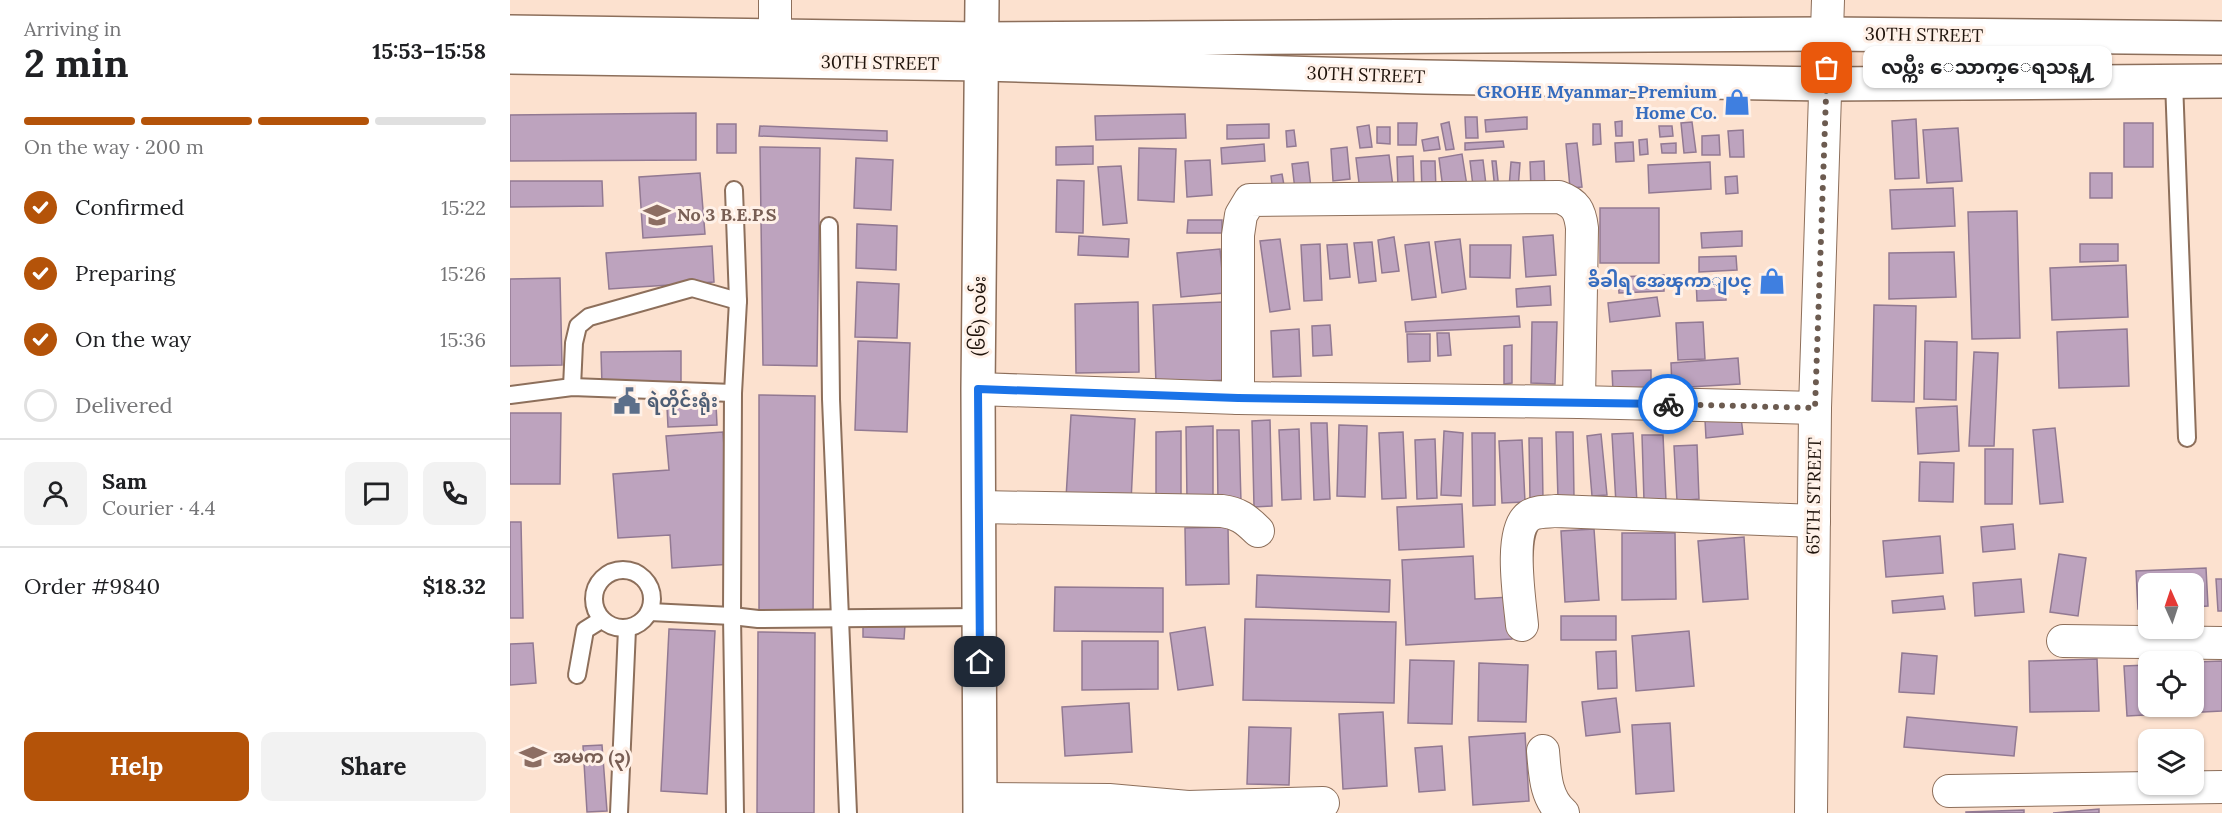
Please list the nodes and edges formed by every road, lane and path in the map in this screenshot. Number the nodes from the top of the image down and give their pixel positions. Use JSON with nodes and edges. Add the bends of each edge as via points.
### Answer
{"nodes":[{"id":1,"x":775,"y":0,"type":"edge"},
{"id":2,"x":982,"y":0,"type":"edge"},
{"id":3,"x":1828,"y":0,"type":"edge"},
{"id":4,"x":510,"y":32,"type":"edge"},
{"id":5,"x":1828,"y":34,"type":"junction"},
{"id":6,"x":775,"y":36,"type":"junction"},
{"id":7,"x":1426,"y":36,"type":"junction"},
{"id":8,"x":2222,"y":38,"type":"edge"},
{"id":9,"x":981,"y":51,"type":"junction"},
{"id":10,"x":510,"y":57,"type":"edge"},
{"id":11,"x":1425,"y":76,"type":"junction"},
{"id":12,"x":2174,"y":81,"type":"junction"},
{"id":13,"x":2222,"y":81,"type":"edge"},
{"id":14,"x":1826,"y":84,"type":"junction"},
{"id":15,"x":734,"y":190,"type":"dead end"},
{"id":16,"x":830,"y":226,"type":"dead end"},
{"id":17,"x":738,"y":301,"type":"junction"},
{"id":18,"x":572,"y":387,"type":"junction"},
{"id":19,"x":978,"y":389,"type":"junction"},
{"id":20,"x":733,"y":393,"type":"junction"},
{"id":21,"x":510,"y":395,"type":"edge"},
{"id":22,"x":1238,"y":398,"type":"junction"},
{"id":23,"x":1579,"y":402,"type":"junction"},
{"id":24,"x":1815,"y":408,"type":"junction"},
{"id":25,"x":2187,"y":438,"type":"dead end"},
{"id":26,"x":979,"y":507,"type":"junction"},
{"id":27,"x":1814,"y":521,"type":"junction"},
{"id":28,"x":1258,"y":531,"type":"dead end"},
{"id":29,"x":650,"y":612,"type":"junction"},
{"id":30,"x":732,"y":616,"type":"junction"},
{"id":31,"x":839,"y":617,"type":"junction"},
{"id":32,"x":979,"y":617,"type":"junction"},
{"id":33,"x":601,"y":620,"type":"junction"},
{"id":34,"x":1522,"y":625,"type":"dead end"},
{"id":35,"x":627,"y":629,"type":"junction"},
{"id":36,"x":2063,"y":641,"type":"dead end"},
{"id":37,"x":2222,"y":643,"type":"edge"},
{"id":38,"x":578,"y":675,"type":"dead end"},
{"id":39,"x":1543,"y":751,"type":"dead end"},
{"id":40,"x":2222,"y":788,"type":"edge"},
{"id":41,"x":1949,"y":791,"type":"dead end"},
{"id":42,"x":1323,"y":803,"type":"dead end"},
{"id":43,"x":980,"y":806,"type":"edge"},
{"id":44,"x":619,"y":813,"type":"edge"},
{"id":45,"x":735,"y":813,"type":"edge"},
{"id":46,"x":848,"y":813,"type":"edge"},
{"id":47,"x":1563,"y":813,"type":"edge"},
{"id":48,"x":1811,"y":813,"type":"edge"}],
"edges":[{"from":1,"to":6,"type":"street"},
{"from":2,"to":9,"type":"main road","name":"(၆၆) လမ်း"},
{"from":3,"to":5,"type":"street","name":"65TH STREET"},
{"from":4,"to":6,"type":"main road","name":"30TH STREET"},
{"from":5,"to":7,"type":"main road","name":"30TH STREET"},
{"from":5,"to":8,"type":"main road","name":"30TH STREET"},
{"from":5,"to":14,"type":"street","name":"65TH STREET"},
{"from":6,"to":9,"type":"main road","name":"30TH STREET"},
{"from":7,"to":9,"type":"main road","name":"30TH STREET"},
{"from":7,"to":11,"type":"main road"},
{"from":9,"to":10,"type":"main road","name":"30TH STREET"},
{"from":9,"to":11,"type":"main road","name":"30TH STREET"},
{"from":9,"to":19,"type":"main road","name":"(၆၆) လမ်း"},
{"from":11,"to":14,"type":"main road","name":"30TH STREET"},
{"from":12,"to":13,"type":"main road","name":"30TH STREET"},
{"from":12,"to":14,"type":"main road","name":"30TH STREET"},
{"from":12,"to":25,"type":"lane"},
{"from":14,"to":24,"type":"street","name":"65TH STREET"},
{"from":15,"to":17,"type":"lane"},
{"from":16,"to":31,"type":"lane"},
{"from":17,"to":18,"type":"lane","via":[[692,288],[589,317],[578,326]]},
{"from":17,"to":20,"type":"lane"},
{"from":18,"to":20,"type":"lane"},
{"from":18,"to":21,"type":"lane"},
{"from":19,"to":22,"type":"street"},
{"from":19,"to":26,"type":"main road","name":"(၆၆) လမ်း"},
{"from":20,"to":30,"type":"lane"},
{"from":22,"to":23,"type":"street"},
{"from":22,"to":23,"type":"street","via":[[1238,235],[1241,215],[1250,200],[1559,197],[1572,202],[1580,213],[1582,228]]},
{"from":23,"to":24,"type":"street"},
{"from":24,"to":27,"type":"street","name":"65TH STREET"},
{"from":26,"to":28,"type":"street","via":[[1235,512]]},
{"from":26,"to":32,"type":"main road","name":"(၆၆) လမ်း"},
{"from":27,"to":34,"type":"street","via":[[1556,511],[1529,516],[1519,530],[1517,558]]},
{"from":27,"to":48,"type":"street","name":"65TH STREET"},
{"from":29,"to":30,"type":"lane"},
{"from":29,"to":33,"type":"lane","via":[[653,599],[649,585],[639,574],[626,570],[612,572],[600,580],[594,593],[594,607]]},
{"from":29,"to":35,"type":"lane"},
{"from":30,"to":31,"type":"lane","via":[[812,620]]},
{"from":30,"to":45,"type":"lane"},
{"from":31,"to":32,"type":"lane"},
{"from":31,"to":46,"type":"lane"},
{"from":32,"to":43,"type":"main road","name":"(၆၆) လမ်း"},
{"from":33,"to":35,"type":"lane"},
{"from":33,"to":38,"type":"lane","via":[[585,630]]},
{"from":35,"to":44,"type":"lane"},
{"from":36,"to":37,"type":"street"},
{"from":39,"to":47,"type":"street","via":[[1551,801]]},
{"from":40,"to":41,"type":"street"},
{"from":42,"to":43,"type":"street","via":[[1188,807],[1109,800]]}]}
